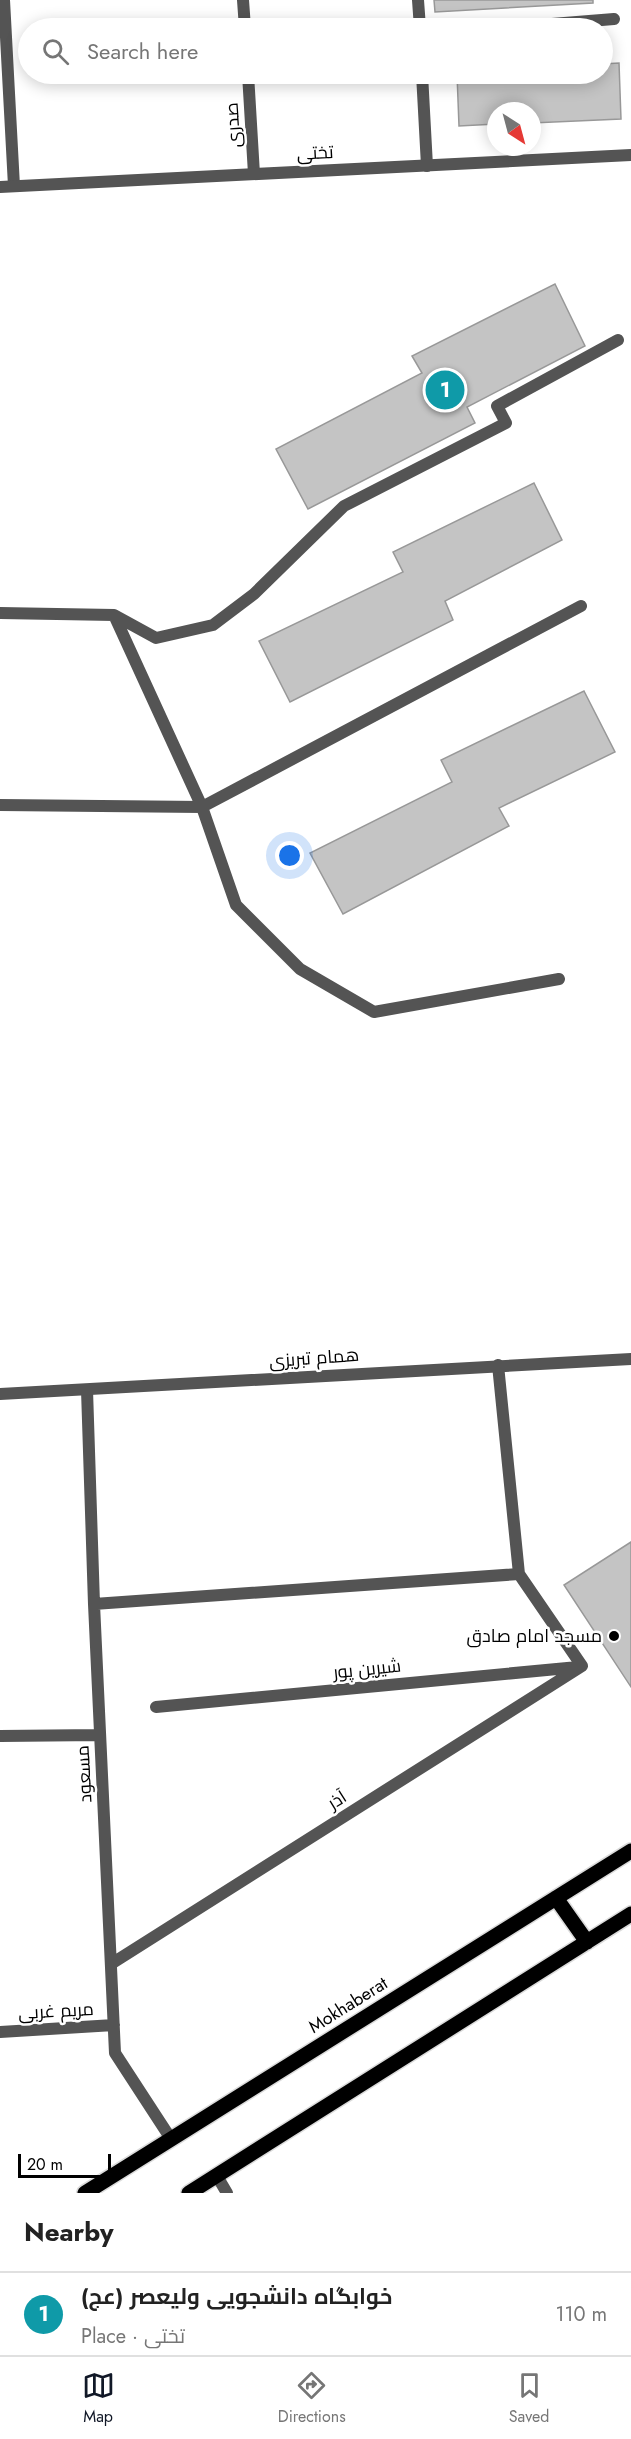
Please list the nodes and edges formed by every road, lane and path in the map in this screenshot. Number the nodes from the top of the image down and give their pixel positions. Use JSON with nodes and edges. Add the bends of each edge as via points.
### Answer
{"nodes":[{"id":1,"x":4,"y":0,"type":"edge"},
{"id":2,"x":243,"y":0,"type":"edge"},
{"id":3,"x":418,"y":0,"type":"edge"},
{"id":4,"x":244,"y":18,"type":"edge"},
{"id":5,"x":419,"y":18,"type":"edge"},
{"id":6,"x":249,"y":84,"type":"edge"},
{"id":7,"x":423,"y":84,"type":"edge"},
{"id":8,"x":631,"y":155,"type":"edge"},
{"id":9,"x":427,"y":166,"type":"junction"},
{"id":10,"x":254,"y":174,"type":"junction"},
{"id":11,"x":14,"y":186,"type":"junction"},
{"id":12,"x":0,"y":187,"type":"edge"},
{"id":13,"x":618,"y":340,"type":"dead end"},
{"id":14,"x":581,"y":606,"type":"dead end"},
{"id":15,"x":0,"y":613,"type":"edge"},
{"id":16,"x":114,"y":615,"type":"junction"},
{"id":17,"x":0,"y":805,"type":"edge"},
{"id":18,"x":202,"y":807,"type":"junction"},
{"id":19,"x":560,"y":979,"type":"dead end"},
{"id":20,"x":631,"y":1359,"type":"edge"},
{"id":21,"x":498,"y":1365,"type":"junction"},
{"id":22,"x":87,"y":1390,"type":"junction"},
{"id":23,"x":0,"y":1394,"type":"edge"},
{"id":24,"x":519,"y":1574,"type":"junction"},
{"id":25,"x":94,"y":1604,"type":"junction"},
{"id":26,"x":582,"y":1666,"type":"junction"},
{"id":27,"x":156,"y":1707,"type":"dead end"},
{"id":28,"x":100,"y":1735,"type":"junction"},
{"id":29,"x":0,"y":1736,"type":"edge"},
{"id":30,"x":631,"y":1851,"type":"edge"},
{"id":31,"x":556,"y":1898,"type":"junction"},
{"id":32,"x":631,"y":1914,"type":"edge"},
{"id":33,"x":587,"y":1942,"type":"junction"},
{"id":34,"x":111,"y":1964,"type":"junction"},
{"id":35,"x":114,"y":2025,"type":"junction"},
{"id":36,"x":0,"y":2032,"type":"edge"},
{"id":37,"x":171,"y":2139,"type":"junction"},
{"id":38,"x":217,"y":2176,"type":"junction"},
{"id":39,"x":85,"y":2193,"type":"edge"},
{"id":40,"x":189,"y":2193,"type":"edge"},
{"id":41,"x":227,"y":2193,"type":"edge"}],
"edges":[{"from":1,"to":11,"type":"street"},
{"from":2,"to":4,"type":"street"},
{"from":3,"to":5,"type":"street"},
{"from":6,"to":10,"type":"street","name":"صدری"},
{"from":7,"to":9,"type":"street"},
{"from":8,"to":9,"type":"street","name":"تختی"},
{"from":9,"to":10,"type":"street","name":"تختی"},
{"from":10,"to":11,"type":"street","name":"تختی"},
{"from":11,"to":12,"type":"street","name":"تختی"},
{"from":13,"to":16,"type":"street","via":[[496,406],[506,423],[344,506],[254,594],[213,625],[156,638]]},
{"from":14,"to":18,"type":"street"},
{"from":15,"to":16,"type":"street"},
{"from":16,"to":18,"type":"street"},
{"from":17,"to":18,"type":"street"},
{"from":18,"to":19,"type":"street","via":[[236,905],[300,969],[374,1012]]},
{"from":20,"to":21,"type":"street","name":"همام تبریزی"},
{"from":21,"to":22,"type":"street","name":"همام تبریزی"},
{"from":21,"to":24,"type":"street"},
{"from":22,"to":23,"type":"street","name":"همام تبریزی"},
{"from":22,"to":25,"type":"street","name":"مسعود"},
{"from":24,"to":25,"type":"street"},
{"from":24,"to":26,"type":"street"},
{"from":25,"to":28,"type":"street","name":"مسعود"},
{"from":26,"to":27,"type":"street","name":"شیرین پور"},
{"from":26,"to":34,"type":"street","name":"آذر"},
{"from":28,"to":29,"type":"street"},
{"from":28,"to":34,"type":"street","name":"مسعود"},
{"from":30,"to":31,"type":"main road","name":"Mokhaberat"},
{"from":31,"to":33,"type":"main road"},
{"from":31,"to":37,"type":"main road","name":"Mokhaberat"},
{"from":32,"to":33,"type":"main road"},
{"from":33,"to":38,"type":"main road"},
{"from":34,"to":35,"type":"street","name":"مسعود"},
{"from":35,"to":36,"type":"street","name":"مریم غربی"},
{"from":35,"to":37,"type":"street","name":"مسعود","via":[[115,2053]]},
{"from":37,"to":39,"type":"main road","name":"Mokhaberat"},
{"from":38,"to":40,"type":"main road"},
{"from":38,"to":41,"type":"street"}]}
